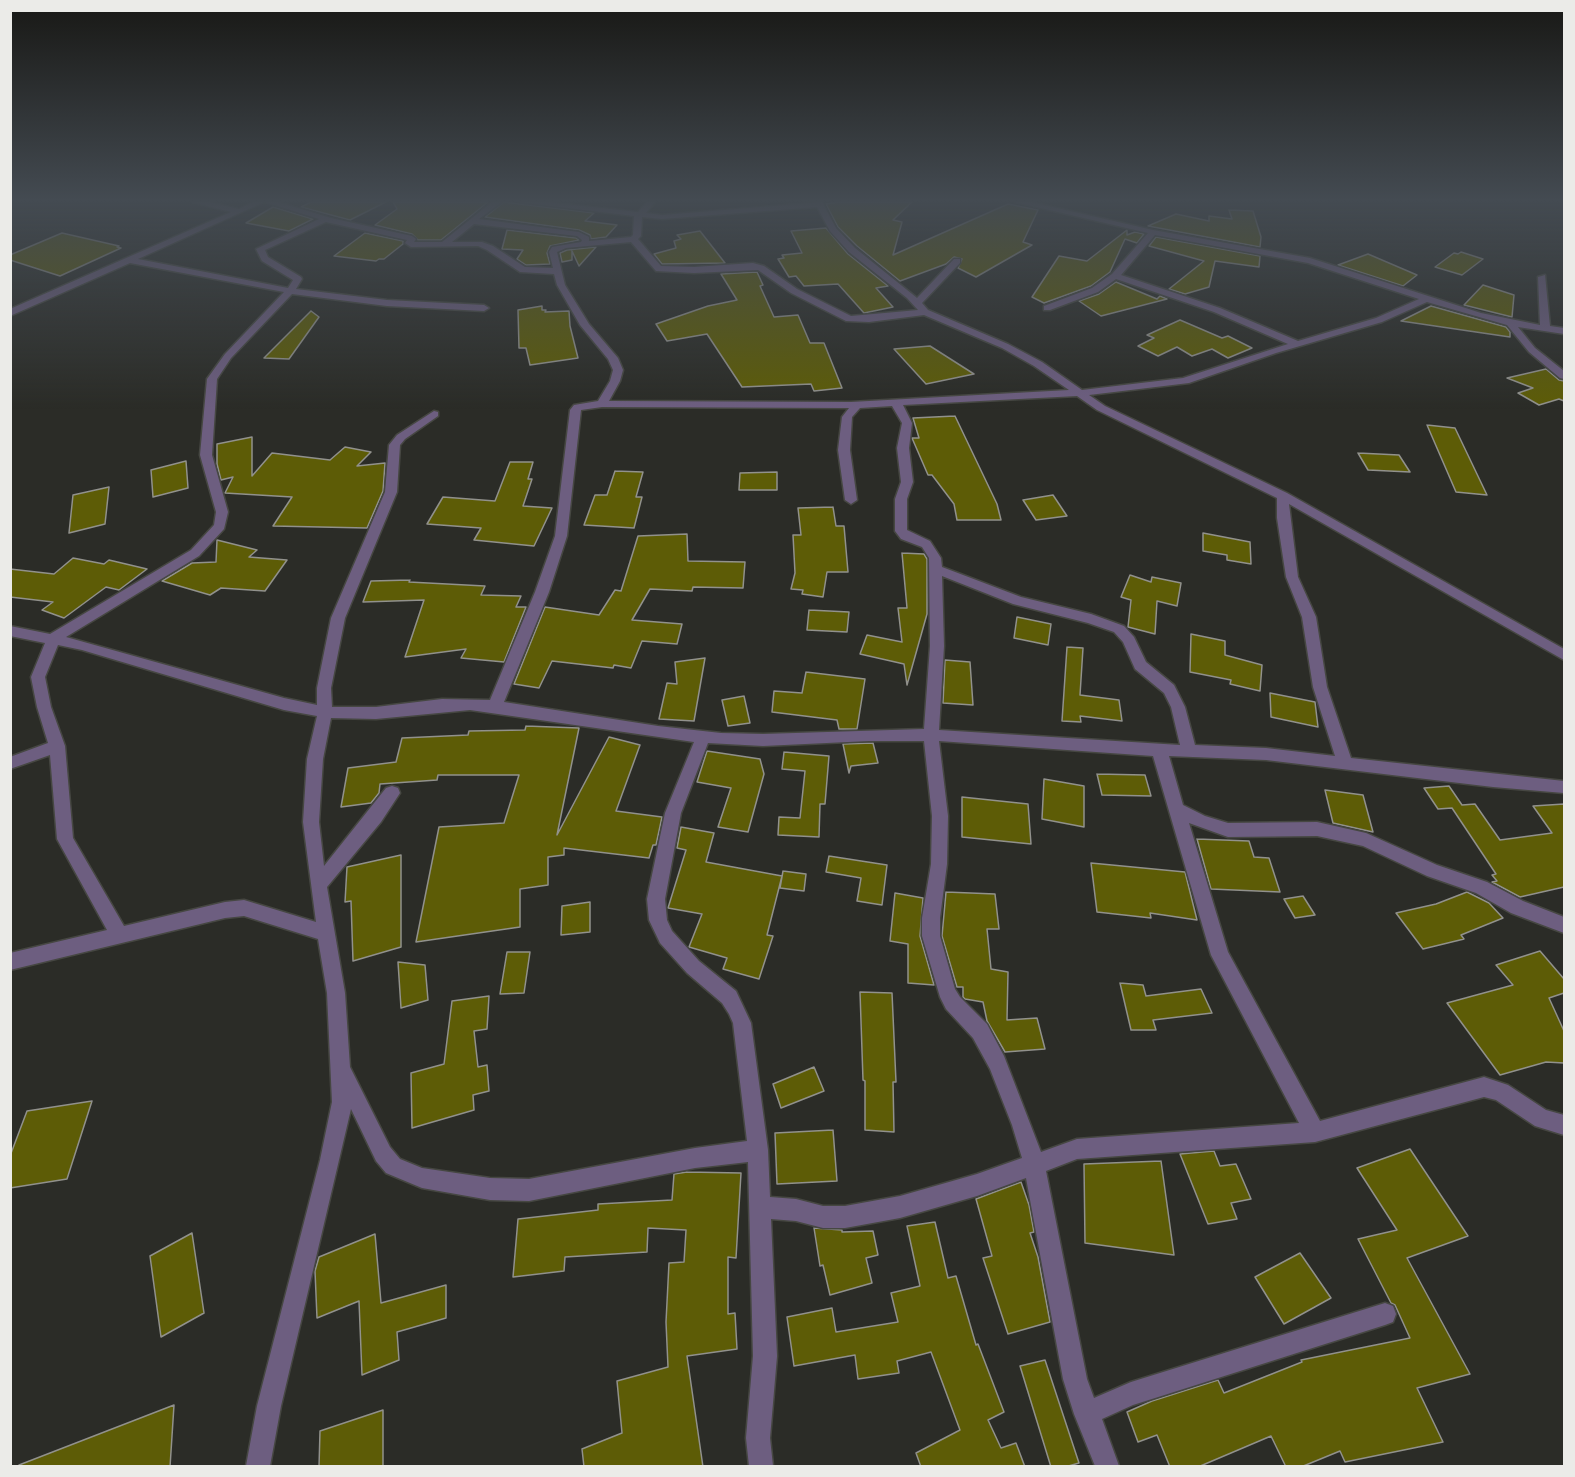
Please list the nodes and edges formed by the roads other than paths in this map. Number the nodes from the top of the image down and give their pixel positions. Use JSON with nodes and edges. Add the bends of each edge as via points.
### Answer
{"nodes":[{"id":1,"x":104,"y":271,"type":"edge"},
{"id":2,"x":185,"y":271,"type":"edge"},
{"id":3,"x":286,"y":271,"type":"edge"},
{"id":4,"x":556,"y":271,"type":"edge"},
{"id":5,"x":765,"y":271,"type":"edge"},
{"id":6,"x":877,"y":271,"type":"edge"},
{"id":7,"x":949,"y":271,"type":"edge"},
{"id":8,"x":1119,"y":271,"type":"edge"},
{"id":9,"x":1340,"y":271,"type":"edge"},
{"id":10,"x":1115,"y":276,"type":"junction"},
{"id":11,"x":1542,"y":277,"type":"dead end"},
{"id":12,"x":290,"y":291,"type":"junction"},
{"id":13,"x":1426,"y":299,"type":"junction"},
{"id":14,"x":921,"y":307,"type":"junction"},
{"id":15,"x":484,"y":308,"type":"dead end"},
{"id":16,"x":1047,"y":308,"type":"dead end"},
{"id":17,"x":10,"y":313,"type":"edge"},
{"id":18,"x":1510,"y":323,"type":"junction"},
{"id":19,"x":1545,"y":328,"type":"junction"},
{"id":20,"x":1564,"y":331,"type":"edge"},
{"id":21,"x":1296,"y":344,"type":"junction"},
{"id":22,"x":1564,"y":376,"type":"edge"},
{"id":23,"x":1080,"y":393,"type":"junction"},
{"id":24,"x":896,"y":403,"type":"junction"},
{"id":25,"x":602,"y":404,"type":"junction"},
{"id":26,"x":827,"y":405,"type":"junction"},
{"id":27,"x":857,"y":405,"type":"junction"},
{"id":28,"x":434,"y":414,"type":"dead end"},
{"id":29,"x":847,"y":417,"type":"junction"},
{"id":30,"x":1283,"y":496,"type":"junction"},
{"id":31,"x":851,"y":500,"type":"dead end"},
{"id":32,"x":936,"y":569,"type":"junction"},
{"id":33,"x":10,"y":631,"type":"edge"},
{"id":34,"x":54,"y":639,"type":"junction"},
{"id":35,"x":1564,"y":655,"type":"edge"},
{"id":36,"x":495,"y":706,"type":"junction"},
{"id":37,"x":325,"y":712,"type":"junction"},
{"id":38,"x":932,"y":735,"type":"junction"},
{"id":39,"x":703,"y":737,"type":"junction"},
{"id":40,"x":57,"y":746,"type":"junction"},
{"id":41,"x":1159,"y":750,"type":"junction"},
{"id":42,"x":1189,"y":751,"type":"junction"},
{"id":43,"x":10,"y":763,"type":"edge"},
{"id":44,"x":1345,"y":763,"type":"junction"},
{"id":45,"x":1564,"y":787,"type":"edge"},
{"id":46,"x":392,"y":793,"type":"dead end"},
{"id":47,"x":1176,"y":809,"type":"junction"},
{"id":48,"x":318,"y":886,"type":"junction"},
{"id":49,"x":1564,"y":925,"type":"edge"},
{"id":50,"x":326,"y":933,"type":"junction"},
{"id":51,"x":119,"y":935,"type":"junction"},
{"id":52,"x":10,"y":962,"type":"edge"},
{"id":53,"x":342,"y":1070,"type":"junction"},
{"id":54,"x":1564,"y":1125,"type":"edge"},
{"id":55,"x":1315,"y":1132,"type":"junction"},
{"id":56,"x":758,"y":1150,"type":"junction"},
{"id":57,"x":1034,"y":1164,"type":"junction"},
{"id":58,"x":760,"y":1207,"type":"junction"},
{"id":59,"x":1385,"y":1314,"type":"dead end"},
{"id":60,"x":1086,"y":1414,"type":"junction"},
{"id":61,"x":258,"y":1467,"type":"edge"},
{"id":62,"x":760,"y":1467,"type":"edge"},
{"id":63,"x":1107,"y":1467,"type":"edge"}],
"edges":[{"from":1,"to":17,"type":"street"},
{"from":2,"to":12,"type":"street"},
{"from":3,"to":12,"type":"street","via":[[298,279]]},
{"from":4,"to":25,"type":"street","via":[[585,325],[613,358],[618,370]]},
{"from":5,"to":14,"type":"street","via":[[794,291],[849,319],[869,319]]},
{"from":6,"to":14,"type":"street"},
{"from":7,"to":14,"type":"street"},
{"from":8,"to":10,"type":"street"},
{"from":9,"to":13,"type":"street"},
{"from":10,"to":16,"type":"street","via":[[1095,291]]},
{"from":10,"to":21,"type":"street","via":[[1216,310]]},
{"from":11,"to":19,"type":"street"},
{"from":12,"to":15,"type":"street","via":[[387,303]]},
{"from":12,"to":34,"type":"street","via":[[228,356],[212,379],[206,455],[222,512],[216,532],[195,553]]},
{"from":13,"to":18,"type":"street"},
{"from":13,"to":21,"type":"street","via":[[1379,320]]},
{"from":14,"to":23,"type":"street","via":[[1005,346]]},
{"from":18,"to":19,"type":"street"},
{"from":18,"to":22,"type":"street","via":[[1532,350]]},
{"from":19,"to":20,"type":"street"},
{"from":21,"to":23,"type":"street","via":[[1185,381]]},
{"from":23,"to":24,"type":"street"},
{"from":23,"to":30,"type":"street","via":[[1101,408]]},
{"from":24,"to":27,"type":"street"},
{"from":24,"to":32,"type":"street","via":[[907,423],[903,448],[907,482],[901,499],[901,531],[931,548]]},
{"from":25,"to":26,"type":"street"},
{"from":25,"to":36,"type":"street","via":[[575,410],[561,536],[543,592]]},
{"from":26,"to":27,"type":"street"},
{"from":26,"to":29,"type":"street"},
{"from":27,"to":29,"type":"street"},
{"from":28,"to":37,"type":"street","via":[[395,445],[391,492],[338,618],[324,688]]},
{"from":29,"to":31,"type":"street","via":[[844,450]]},
{"from":30,"to":35,"type":"street"},
{"from":30,"to":44,"type":"street","via":[[1292,577],[1310,617],[1320,687]]},
{"from":32,"to":38,"type":"street"},
{"from":32,"to":42,"type":"street","via":[[1018,601],[1119,629],[1129,640],[1140,665],[1169,689],[1178,707]]},
{"from":33,"to":34,"type":"street"},
{"from":34,"to":37,"type":"street","via":[[284,705]]},
{"from":34,"to":40,"type":"street","via":[[38,677]]},
{"from":36,"to":37,"type":"street"},
{"from":36,"to":39,"type":"street"},
{"from":37,"to":48,"type":"street","via":[[315,759],[311,822]]},
{"from":38,"to":39,"type":"street","via":[[763,740]]},
{"from":38,"to":41,"type":"street"},
{"from":38,"to":57,"type":"street","via":[[940,816],[931,936],[947,991],[953,1003],[980,1031],[997,1063]]},
{"from":39,"to":56,"type":"street","via":[[673,813],[658,879],[658,920],[666,937],[736,1008],[742,1023]]},
{"from":40,"to":43,"type":"street"},
{"from":40,"to":51,"type":"street","via":[[64,839]]},
{"from":41,"to":42,"type":"street"},
{"from":41,"to":47,"type":"street"},
{"from":42,"to":44,"type":"street"},
{"from":44,"to":45,"type":"street"},
{"from":46,"to":48,"type":"street"},
{"from":47,"to":49,"type":"street","via":[[1227,830],[1317,829],[1366,840]]},
{"from":47,"to":55,"type":"street","via":[[1220,955]]},
{"from":48,"to":50,"type":"street"},
{"from":50,"to":51,"type":"street","via":[[244,908]]},
{"from":50,"to":53,"type":"street"},
{"from":51,"to":52,"type":"street"},
{"from":53,"to":56,"type":"street","via":[[383,1154],[393,1166],[447,1183],[529,1190]]},
{"from":53,"to":61,"type":"street","via":[[342,1101],[330,1160],[269,1406]]},
{"from":54,"to":55,"type":"street","via":[[1542,1119],[1501,1092],[1484,1087]]},
{"from":55,"to":57,"type":"street","via":[[1077,1149]]},
{"from":56,"to":58,"type":"street"},
{"from":57,"to":58,"type":"street","via":[[900,1207],[845,1217]]},
{"from":57,"to":60,"type":"street","via":[[1075,1379]]},
{"from":58,"to":62,"type":"street","via":[[765,1356],[758,1438]]},
{"from":59,"to":60,"type":"street","via":[[1131,1394]]},
{"from":60,"to":63,"type":"street"}]}
